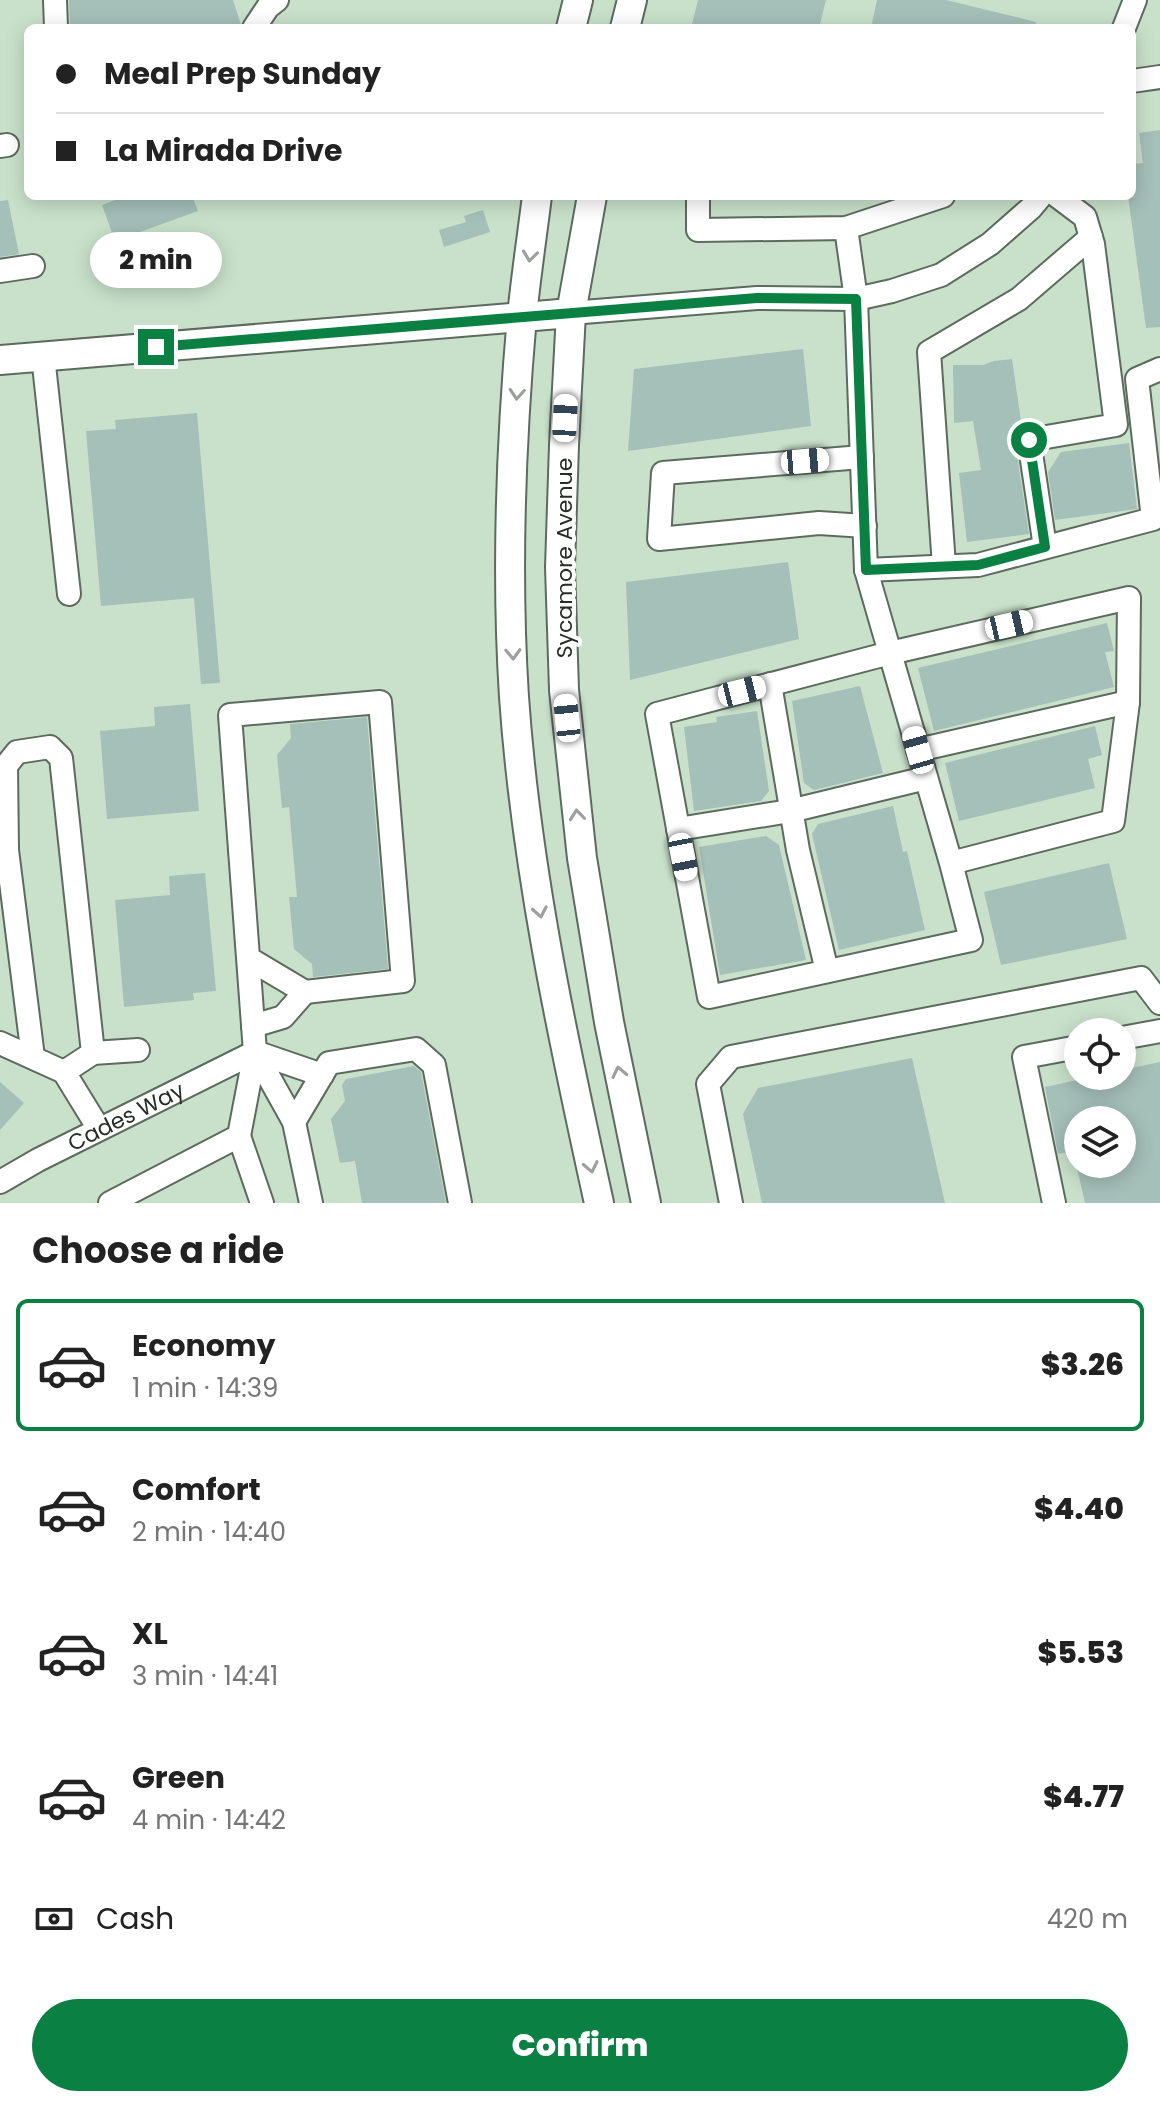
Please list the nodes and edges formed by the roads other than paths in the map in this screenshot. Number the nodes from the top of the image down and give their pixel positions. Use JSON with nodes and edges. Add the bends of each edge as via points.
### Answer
{"nodes":[{"id":1,"x":55,"y":0,"type":"edge"},
{"id":2,"x":277,"y":0,"type":"edge"},
{"id":3,"x":578,"y":0,"type":"edge"},
{"id":4,"x":632,"y":0,"type":"edge"},
{"id":5,"x":1135,"y":0,"type":"edge"},
{"id":6,"x":56,"y":24,"type":"edge"},
{"id":7,"x":257,"y":24,"type":"edge"},
{"id":8,"x":572,"y":24,"type":"edge"},
{"id":9,"x":626,"y":24,"type":"edge"},
{"id":10,"x":1126,"y":24,"type":"edge"},
{"id":11,"x":1160,"y":77,"type":"edge"},
{"id":12,"x":1136,"y":80,"type":"edge"},
{"id":13,"x":536,"y":200,"type":"edge"},
{"id":14,"x":591,"y":200,"type":"edge"},
{"id":15,"x":698,"y":200,"type":"edge"},
{"id":16,"x":931,"y":200,"type":"edge"},
{"id":17,"x":1038,"y":200,"type":"edge"},
{"id":18,"x":1062,"y":200,"type":"edge"},
{"id":19,"x":846,"y":228,"type":"junction"},
{"id":20,"x":1091,"y":237,"type":"junction"},
{"id":21,"x":33,"y":266,"type":"dead end"},
{"id":22,"x":0,"y":271,"type":"edge"},
{"id":23,"x":856,"y":299,"type":"junction"},
{"id":24,"x":571,"y":313,"type":"junction"},
{"id":25,"x":522,"y":316,"type":"junction"},
{"id":26,"x":43,"y":356,"type":"junction"},
{"id":27,"x":0,"y":360,"type":"edge"},
{"id":28,"x":1160,"y":369,"type":"edge"},
{"id":29,"x":1137,"y":379,"type":"junction"},
{"id":30,"x":1110,"y":382,"type":"junction"},
{"id":31,"x":862,"y":457,"type":"junction"},
{"id":32,"x":865,"y":526,"type":"junction"},
{"id":33,"x":1045,"y":547,"type":"junction"},
{"id":34,"x":944,"y":566,"type":"junction"},
{"id":35,"x":866,"y":570,"type":"junction"},
{"id":36,"x":69,"y":594,"type":"dead end"},
{"id":37,"x":890,"y":653,"type":"junction"},
{"id":38,"x":770,"y":684,"type":"junction"},
{"id":39,"x":1128,"y":702,"type":"junction"},
{"id":40,"x":918,"y":750,"type":"junction"},
{"id":41,"x":926,"y":778,"type":"junction"},
{"id":42,"x":790,"y":811,"type":"junction"},
{"id":43,"x":678,"y":829,"type":"junction"},
{"id":44,"x":4,"y":850,"type":"edge"},
{"id":45,"x":951,"y":863,"type":"junction"},
{"id":46,"x":248,"y":958,"type":"junction"},
{"id":47,"x":827,"y":971,"type":"junction"},
{"id":48,"x":305,"y":992,"type":"junction"},
{"id":49,"x":1160,"y":1003,"type":"edge"},
{"id":50,"x":253,"y":1026,"type":"junction"},
{"id":51,"x":1160,"y":1031,"type":"edge"},
{"id":52,"x":1136,"y":1035,"type":"edge"},
{"id":53,"x":0,"y":1043,"type":"edge"},
{"id":54,"x":138,"y":1050,"type":"dead end"},
{"id":55,"x":1064,"y":1050,"type":"edge"},
{"id":56,"x":255,"y":1052,"type":"junction"},
{"id":57,"x":93,"y":1053,"type":"junction"},
{"id":58,"x":33,"y":1057,"type":"junction"},
{"id":59,"x":64,"y":1072,"type":"junction"},
{"id":60,"x":322,"y":1075,"type":"junction"},
{"id":61,"x":294,"y":1122,"type":"junction"},
{"id":62,"x":99,"y":1129,"type":"junction"},
{"id":63,"x":239,"y":1136,"type":"junction"},
{"id":64,"x":0,"y":1182,"type":"edge"},
{"id":65,"x":110,"y":1203,"type":"edge"},
{"id":66,"x":262,"y":1203,"type":"edge"},
{"id":67,"x":311,"y":1203,"type":"edge"},
{"id":68,"x":460,"y":1203,"type":"edge"},
{"id":69,"x":599,"y":1203,"type":"edge"},
{"id":70,"x":646,"y":1203,"type":"edge"},
{"id":71,"x":731,"y":1203,"type":"edge"},
{"id":72,"x":1054,"y":1203,"type":"edge"}],
"edges":[{"from":1,"to":6,"type":"street"},
{"from":2,"to":7,"type":"street"},
{"from":3,"to":8,"type":"main road"},
{"from":4,"to":9,"type":"main road"},
{"from":5,"to":10,"type":"street"},
{"from":11,"to":12,"type":"street"},
{"from":13,"to":25,"type":"main road","one_way":true},
{"from":14,"to":24,"type":"main road","name":"Sycamore Avenue"},
{"from":15,"to":19,"type":"street","via":[[698,230]]},
{"from":16,"to":19,"type":"street"},
{"from":17,"to":23,"type":"street","via":[[990,244],[941,275]]},
{"from":18,"to":20,"type":"street","via":[[1085,217]]},
{"from":19,"to":23,"type":"street"},
{"from":20,"to":30,"type":"street"},
{"from":20,"to":34,"type":"street","via":[[1019,299],[929,352]]},
{"from":21,"to":22,"type":"street"},
{"from":23,"to":24,"type":"street","via":[[757,298]]},
{"from":23,"to":31,"type":"street"},
{"from":24,"to":25,"type":"main road"},
{"from":70,"to":24,"type":"main road","name":"Sycamore Avenue","one_way":true,"via":[[582,858],[564,690],[560,567]]},
{"from":25,"to":26,"type":"main road"},
{"from":25,"to":69,"type":"main road","one_way":true,"via":[[510,574],[514,696],[531,860]]},
{"from":26,"to":27,"type":"main road"},
{"from":26,"to":36,"type":"street"},
{"from":28,"to":29,"type":"street"},
{"from":29,"to":30,"type":"street"},
{"from":29,"to":33,"type":"street","via":[[1153,519]]},
{"from":30,"to":33,"type":"street","via":[[1116,425],[1029,440]]},
{"from":31,"to":32,"type":"street"},
{"from":31,"to":32,"type":"street","via":[[663,473],[659,539],[819,523]]},
{"from":32,"to":35,"type":"street"},
{"from":33,"to":34,"type":"street","via":[[978,565]]},
{"from":34,"to":35,"type":"street"},
{"from":35,"to":37,"type":"street"},
{"from":37,"to":38,"type":"street"},
{"from":37,"to":39,"type":"street","via":[[1129,598]]},
{"from":37,"to":40,"type":"street"},
{"from":38,"to":42,"type":"street"},
{"from":38,"to":43,"type":"street","via":[[657,714]]},
{"from":39,"to":40,"type":"street"},
{"from":39,"to":45,"type":"street","via":[[1113,821]]},
{"from":40,"to":41,"type":"street"},
{"from":41,"to":42,"type":"street"},
{"from":41,"to":45,"type":"street"},
{"from":42,"to":43,"type":"street"},
{"from":42,"to":47,"type":"street"},
{"from":43,"to":47,"type":"street","via":[[709,997]]},
{"from":44,"to":57,"type":"street","via":[[6,766],[17,752],[50,747],[61,758]]},
{"from":44,"to":58,"type":"street"},
{"from":45,"to":47,"type":"street","via":[[971,940]]},
{"from":46,"to":48,"type":"street"},
{"from":46,"to":48,"type":"street","via":[[230,715],[380,702],[403,981]]},
{"from":46,"to":50,"type":"street"},
{"from":48,"to":50,"type":"street","via":[[283,1017]]},
{"from":49,"to":71,"type":"street","via":[[1141,978],[731,1057],[708,1084]]},
{"from":50,"to":56,"type":"street"},
{"from":51,"to":52,"type":"street"},
{"from":53,"to":58,"type":"street"},
{"from":54,"to":57,"type":"street"},
{"from":55,"to":72,"type":"street","via":[[1024,1057]]},
{"from":56,"to":60,"type":"street"},
{"from":56,"to":61,"type":"street"},
{"from":56,"to":62,"type":"street","name":"Cades Way"},
{"from":56,"to":63,"type":"street"},
{"from":57,"to":59,"type":"street"},
{"from":58,"to":59,"type":"street"},
{"from":59,"to":62,"type":"street"},
{"from":60,"to":61,"type":"street"},
{"from":60,"to":68,"type":"street","via":[[329,1063],[416,1049],[434,1065]]},
{"from":61,"to":67,"type":"street"},
{"from":62,"to":64,"type":"street","name":"Cades Way"},
{"from":63,"to":65,"type":"street"},
{"from":63,"to":66,"type":"street"}]}
